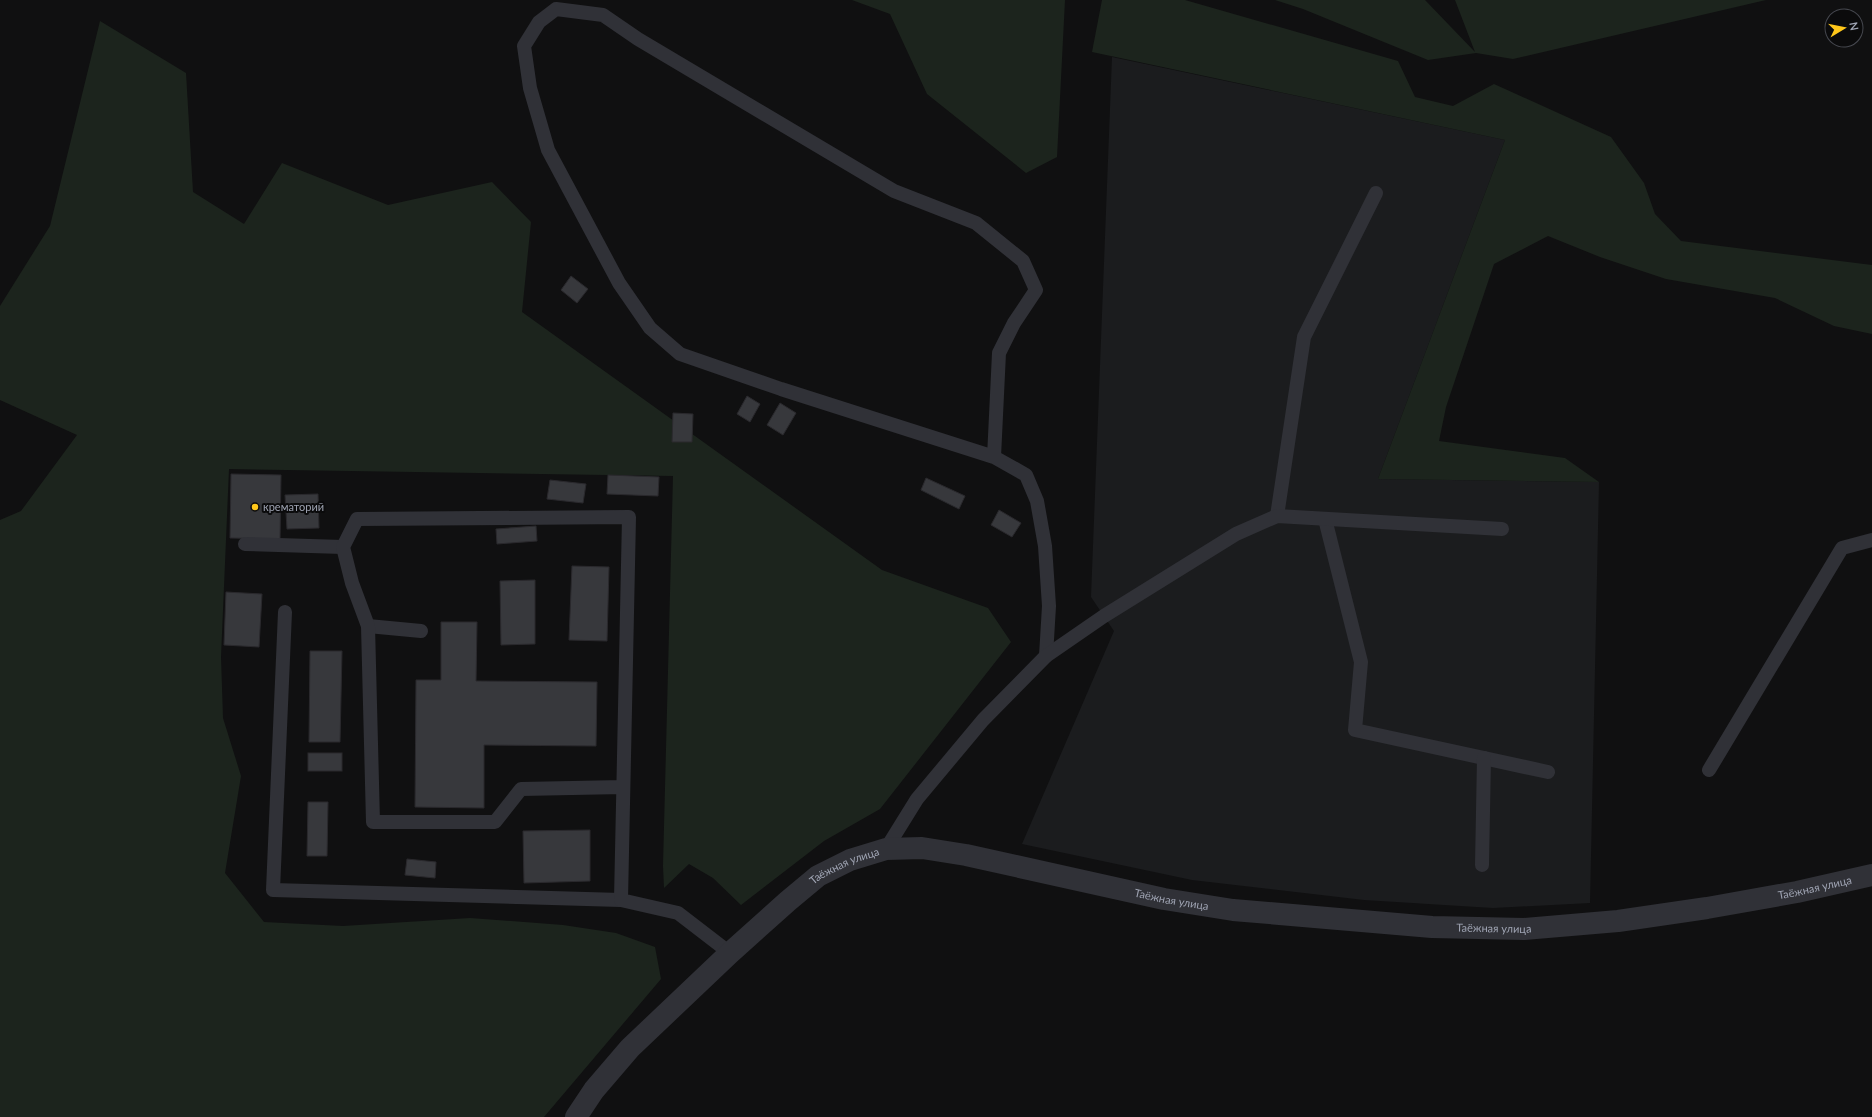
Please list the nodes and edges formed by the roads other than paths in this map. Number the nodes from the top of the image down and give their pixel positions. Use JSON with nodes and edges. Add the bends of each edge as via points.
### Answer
{"nodes":[{"id":1,"x":1376,"y":194,"type":"dead end"},
{"id":2,"x":994,"y":457,"type":"junction"},
{"id":3,"x":1278,"y":516,"type":"junction"},
{"id":4,"x":1325,"y":519,"type":"junction"},
{"id":5,"x":1502,"y":529,"type":"dead end"},
{"id":6,"x":1872,"y":540,"type":"edge"},
{"id":7,"x":245,"y":544,"type":"dead end"},
{"id":8,"x":344,"y":547,"type":"junction"},
{"id":9,"x":285,"y":612,"type":"dead end"},
{"id":10,"x":368,"y":626,"type":"junction"},
{"id":11,"x":421,"y":631,"type":"dead end"},
{"id":12,"x":1046,"y":656,"type":"junction"},
{"id":13,"x":1484,"y":758,"type":"junction"},
{"id":14,"x":1709,"y":770,"type":"dead end"},
{"id":15,"x":1548,"y":772,"type":"dead end"},
{"id":16,"x":623,"y":787,"type":"junction"},
{"id":17,"x":886,"y":849,"type":"junction"},
{"id":18,"x":1482,"y":865,"type":"dead end"},
{"id":19,"x":1872,"y":875,"type":"edge"},
{"id":20,"x":621,"y":900,"type":"junction"},
{"id":21,"x":730,"y":953,"type":"junction"},
{"id":22,"x":576,"y":1117,"type":"edge"}],
"edges":[{"from":1,"to":3,"type":"lane","via":[[1304,337]]},
{"from":2,"to":2,"type":"lane","via":[[680,354],[650,328],[619,283],[548,150],[530,88],[524,46],[539,22],[556,10],[602,15],[638,39],[894,190],[976,223],[1023,261],[1036,290],[1014,323],[999,353]]},
{"from":2,"to":12,"type":"lane","via":[[1026,475],[1037,501],[1045,546],[1049,606]]},
{"from":3,"to":4,"type":"lane"},
{"from":3,"to":12,"type":"lane","via":[[1236,534],[1104,616]]},
{"from":4,"to":5,"type":"lane"},
{"from":4,"to":13,"type":"lane","via":[[1361,662],[1355,730]]},
{"from":6,"to":14,"type":"lane","via":[[1842,548]]},
{"from":7,"to":8,"type":"lane"},
{"from":8,"to":10,"type":"lane","via":[[352,583]]},
{"from":8,"to":16,"type":"lane","via":[[357,519],[629,517]]},
{"from":9,"to":20,"type":"lane","via":[[273,890]]},
{"from":10,"to":11,"type":"lane"},
{"from":10,"to":16,"type":"lane","via":[[373,822],[495,822],[521,789]]},
{"from":12,"to":17,"type":"lane","via":[[983,720],[917,799]]},
{"from":13,"to":15,"type":"lane"},
{"from":13,"to":18,"type":"lane"},
{"from":16,"to":20,"type":"lane"},
{"from":17,"to":19,"type":"street","name":"Таёжная улица","via":[[922,848],[966,855],[1164,899],[1233,910],[1432,927],[1524,928],[1618,921],[1790,893]]},
{"from":17,"to":21,"type":"street","name":"Таёжная улица","via":[[850,860],[818,876]]},
{"from":20,"to":21,"type":"lane","via":[[678,913]]},
{"from":21,"to":22,"type":"street","name":"Таёжная улица","via":[[630,1048],[594,1090]]}]}
